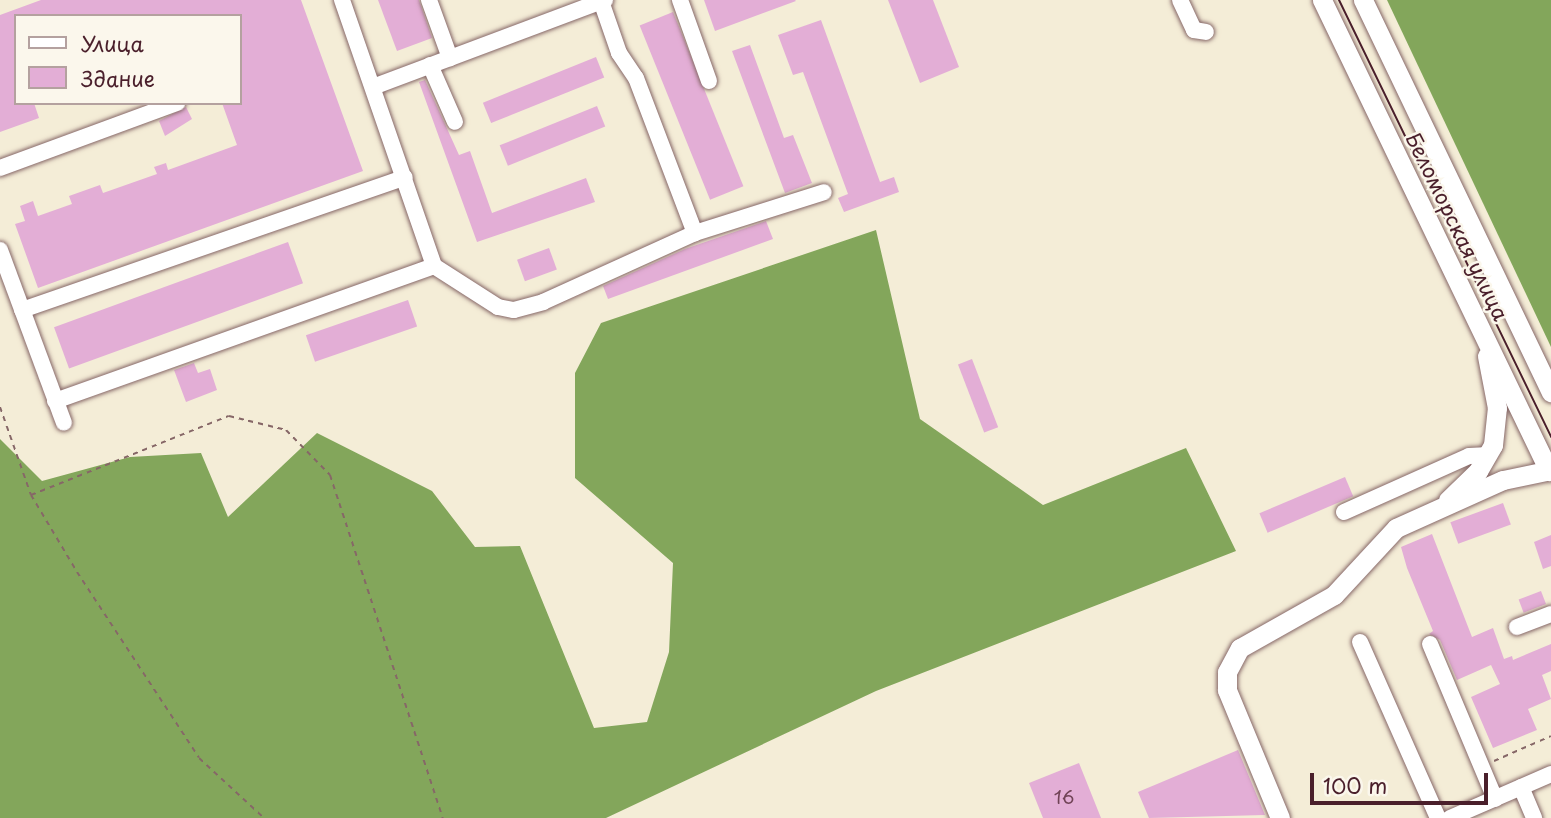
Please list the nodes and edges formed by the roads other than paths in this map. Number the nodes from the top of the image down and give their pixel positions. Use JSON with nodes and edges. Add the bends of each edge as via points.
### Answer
{"nodes":[{"id":1,"x":342,"y":0,"type":"edge"},
{"id":2,"x":429,"y":0,"type":"edge"},
{"id":3,"x":680,"y":0,"type":"edge"},
{"id":4,"x":1180,"y":0,"type":"edge"},
{"id":5,"x":1322,"y":0,"type":"edge"},
{"id":6,"x":1363,"y":0,"type":"edge"},
{"id":7,"x":603,"y":1,"type":"edge"},
{"id":8,"x":1206,"y":32,"type":"dead end"},
{"id":9,"x":450,"y":58,"type":"junction"},
{"id":10,"x":430,"y":65,"type":"junction"},
{"id":11,"x":709,"y":81,"type":"dead end"},
{"id":12,"x":373,"y":86,"type":"junction"},
{"id":13,"x":172,"y":105,"type":"edge"},
{"id":14,"x":455,"y":122,"type":"dead end"},
{"id":15,"x":0,"y":168,"type":"edge"},
{"id":16,"x":405,"y":177,"type":"junction"},
{"id":17,"x":824,"y":192,"type":"dead end"},
{"id":18,"x":695,"y":233,"type":"junction"},
{"id":19,"x":0,"y":250,"type":"edge"},
{"id":20,"x":434,"y":266,"type":"junction"},
{"id":21,"x":22,"y":310,"type":"junction"},
{"id":22,"x":1481,"y":325,"type":"junction"},
{"id":23,"x":1551,"y":392,"type":"edge"},
{"id":24,"x":55,"y":401,"type":"junction"},
{"id":25,"x":64,"y":423,"type":"dead end"},
{"id":26,"x":1489,"y":455,"type":"junction"},
{"id":27,"x":1550,"y":472,"type":"edge"},
{"id":28,"x":1433,"y":511,"type":"junction"},
{"id":29,"x":1344,"y":512,"type":"dead end"},
{"id":30,"x":1551,"y":614,"type":"edge"},
{"id":31,"x":1517,"y":627,"type":"dead end"},
{"id":32,"x":1360,"y":642,"type":"dead end"},
{"id":33,"x":1430,"y":644,"type":"dead end"},
{"id":34,"x":1551,"y":774,"type":"edge"},
{"id":35,"x":1521,"y":787,"type":"junction"},
{"id":36,"x":1495,"y":799,"type":"junction"},
{"id":37,"x":1280,"y":818,"type":"edge"},
{"id":38,"x":1438,"y":818,"type":"edge"},
{"id":39,"x":1450,"y":818,"type":"edge"},
{"id":40,"x":1534,"y":818,"type":"edge"}],
"edges":[{"from":1,"to":12,"type":"lane"},
{"from":2,"to":9,"type":"lane"},
{"from":3,"to":11,"type":"lane"},
{"from":4,"to":8,"type":"lane","via":[[1194,30]]},
{"from":5,"to":22,"type":"main road","name":"Беломорская улица"},
{"from":6,"to":23,"type":"main road","name":"Беломорская улица"},
{"from":7,"to":9,"type":"lane"},
{"from":7,"to":18,"type":"lane","via":[[619,53],[636,78]]},
{"from":9,"to":10,"type":"lane"},
{"from":10,"to":12,"type":"lane"},
{"from":10,"to":14,"type":"lane"},
{"from":12,"to":16,"type":"lane"},
{"from":13,"to":15,"type":"lane"},
{"from":16,"to":20,"type":"lane"},
{"from":16,"to":21,"type":"lane"},
{"from":17,"to":18,"type":"lane"},
{"from":18,"to":20,"type":"lane","via":[[543,302],[514,310],[498,307]]},
{"from":19,"to":21,"type":"lane"},
{"from":20,"to":24,"type":"lane"},
{"from":21,"to":24,"type":"lane"},
{"from":22,"to":26,"type":"main road","via":[[1497,408]]},
{"from":22,"to":27,"type":"main road","name":"Беломорская улица"},
{"from":24,"to":25,"type":"lane"},
{"from":26,"to":28,"type":"main road"},
{"from":26,"to":29,"type":"lane","via":[[1469,456]]},
{"from":27,"to":28,"type":"main road","via":[[1503,480]]},
{"from":28,"to":37,"type":"main road","via":[[1396,528],[1318,607],[1251,639],[1232,659],[1227,690],[1233,710]]},
{"from":30,"to":31,"type":"lane"},
{"from":32,"to":38,"type":"lane"},
{"from":33,"to":36,"type":"lane"},
{"from":34,"to":35,"type":"lane"},
{"from":35,"to":36,"type":"lane"},
{"from":35,"to":40,"type":"lane"},
{"from":36,"to":39,"type":"lane"}]}
